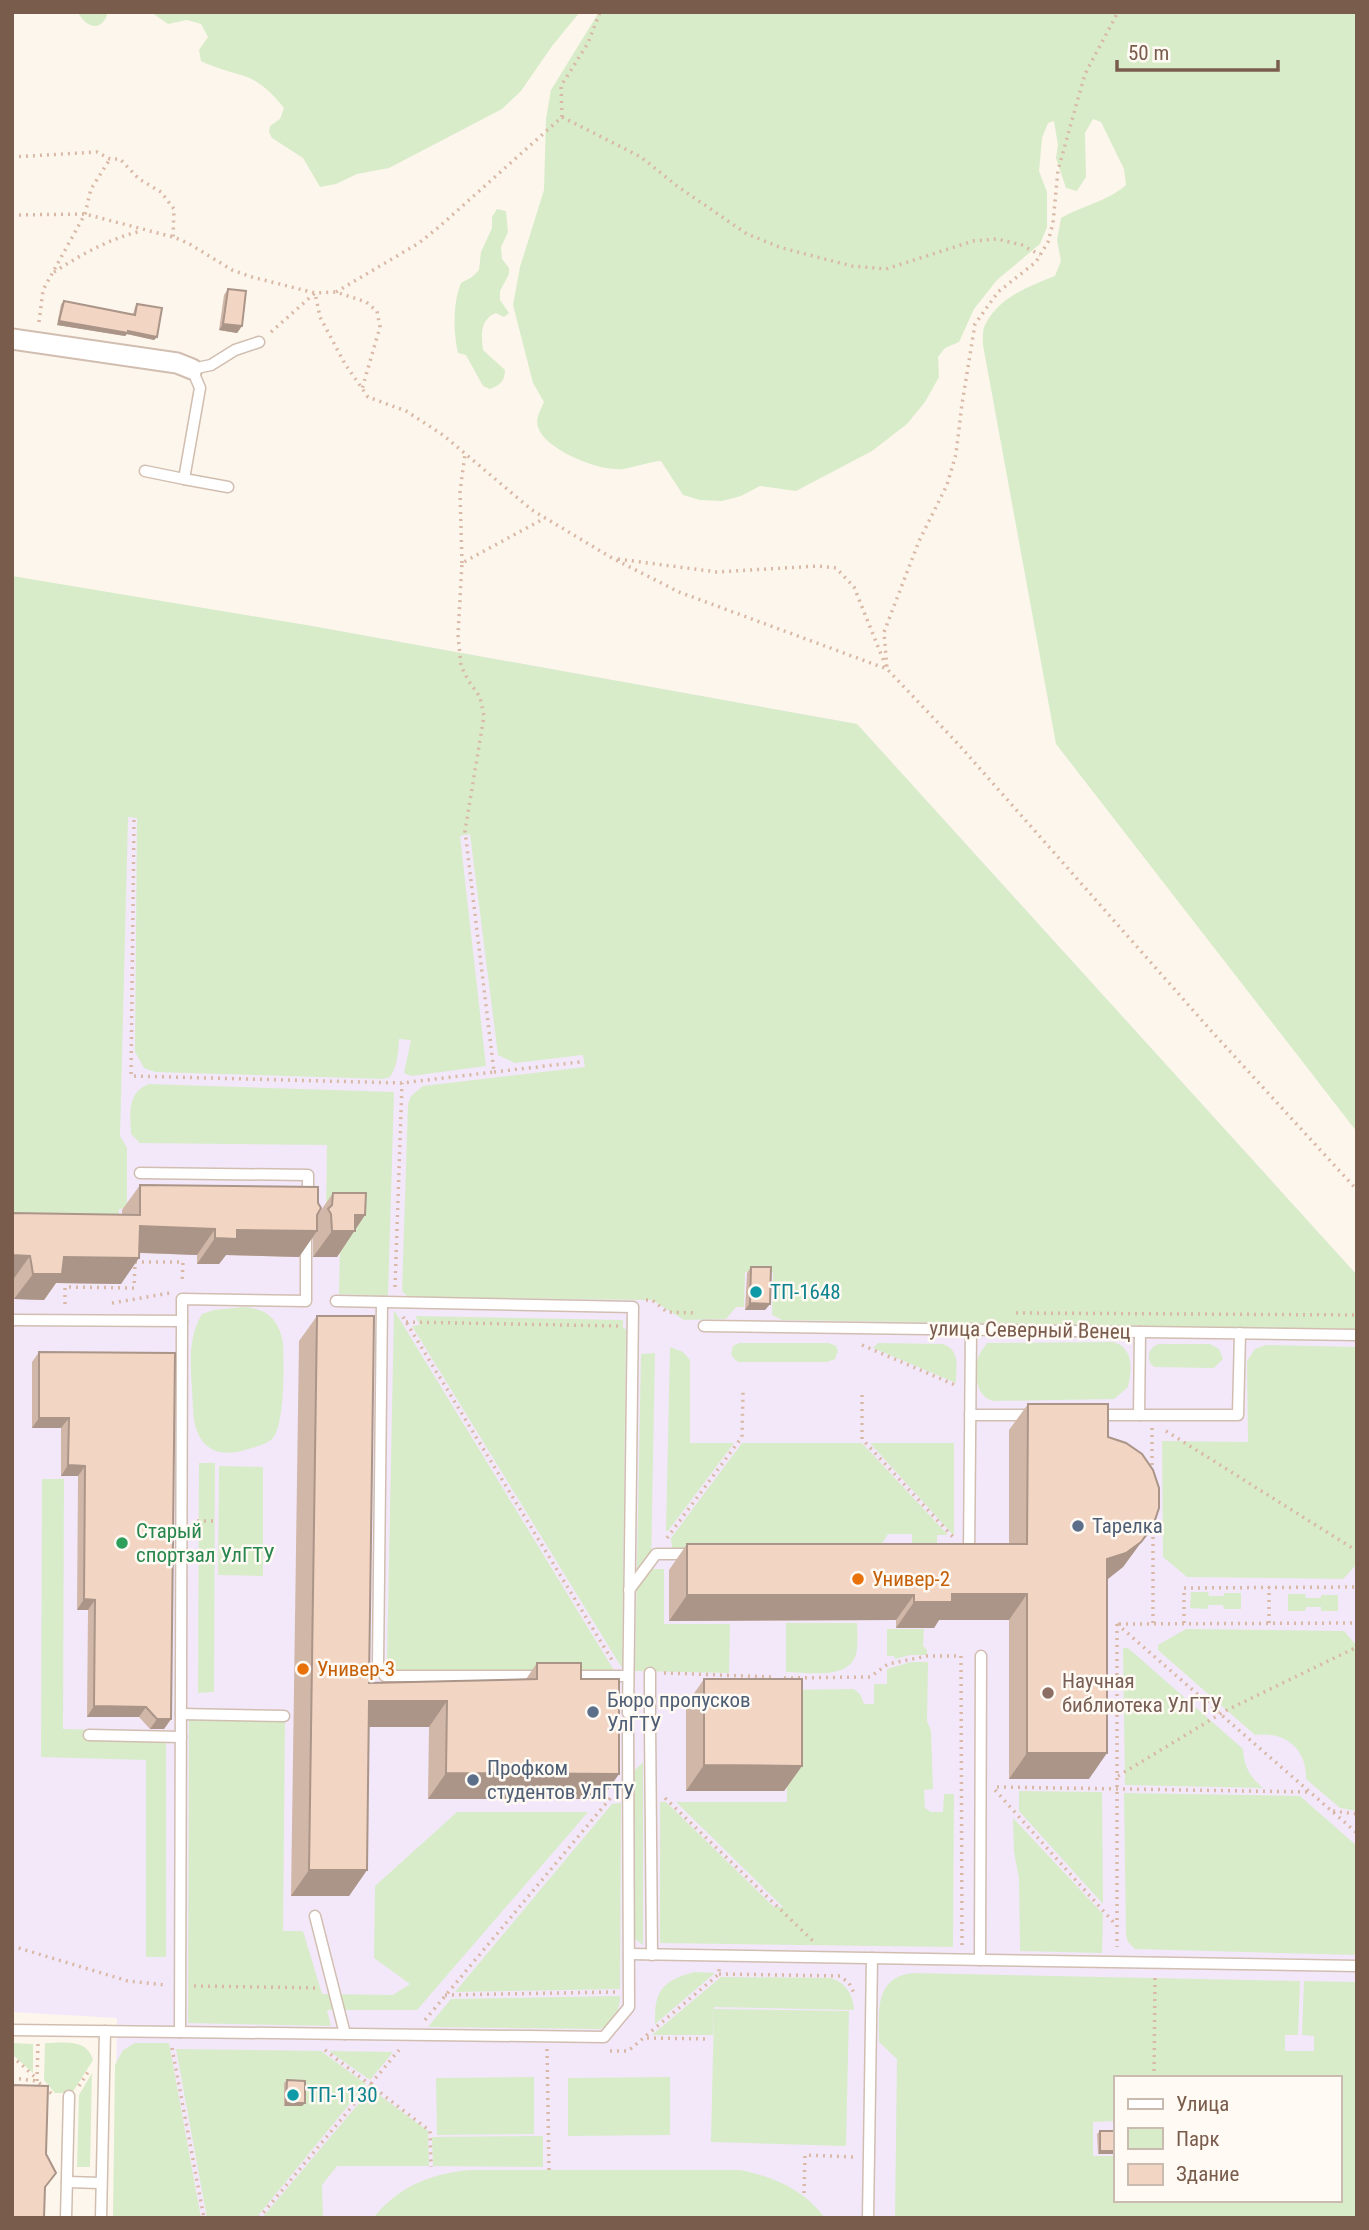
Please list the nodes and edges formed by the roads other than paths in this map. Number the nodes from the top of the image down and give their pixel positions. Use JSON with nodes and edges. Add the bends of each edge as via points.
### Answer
{"nodes":[{"id":1,"x":12,"y":339,"type":"edge"},
{"id":2,"x":259,"y":342,"type":"road end"},
{"id":3,"x":192,"y":369,"type":"junction"},
{"id":4,"x":145,"y":471,"type":"dead end"},
{"id":5,"x":184,"y":479,"type":"junction"},
{"id":6,"x":228,"y":487,"type":"dead end"},
{"id":7,"x":140,"y":1173,"type":"dead end"},
{"id":8,"x":307,"y":1215,"type":"edge"},
{"id":9,"x":306,"y":1241,"type":"edge"},
{"id":10,"x":336,"y":1301,"type":"dead end"},
{"id":11,"x":383,"y":1302,"type":"junction"},
{"id":12,"x":12,"y":1320,"type":"edge"},
{"id":13,"x":182,"y":1321,"type":"junction"},
{"id":14,"x":704,"y":1325,"type":"dead end"},
{"id":15,"x":971,"y":1329,"type":"junction"},
{"id":16,"x":1140,"y":1332,"type":"junction"},
{"id":17,"x":1240,"y":1333,"type":"junction"},
{"id":18,"x":1357,"y":1335,"type":"edge"},
{"id":19,"x":970,"y":1415,"type":"junction"},
{"id":20,"x":1048,"y":1415,"type":"edge"},
{"id":21,"x":1087,"y":1415,"type":"edge"},
{"id":22,"x":1139,"y":1415,"type":"junction"},
{"id":23,"x":697,"y":1554,"type":"edge"},
{"id":24,"x":968,"y":1554,"type":"edge"},
{"id":25,"x":629,"y":1590,"type":"junction"},
{"id":26,"x":981,"y":1656,"type":"road end"},
{"id":27,"x":650,"y":1673,"type":"road end"},
{"id":28,"x":628,"y":1676,"type":"junction"},
{"id":29,"x":181,"y":1714,"type":"junction"},
{"id":30,"x":284,"y":1716,"type":"dead end"},
{"id":31,"x":89,"y":1735,"type":"dead end"},
{"id":32,"x":181,"y":1737,"type":"junction"},
{"id":33,"x":314,"y":1916,"type":"dead end"},
{"id":34,"x":629,"y":1955,"type":"junction"},
{"id":35,"x":652,"y":1955,"type":"junction"},
{"id":36,"x":872,"y":1958,"type":"junction"},
{"id":37,"x":980,"y":1960,"type":"junction"},
{"id":38,"x":1357,"y":1966,"type":"edge"},
{"id":39,"x":12,"y":2030,"type":"edge"},
{"id":40,"x":105,"y":2031,"type":"junction"},
{"id":41,"x":175,"y":2032,"type":"junction"},
{"id":42,"x":345,"y":2034,"type":"junction"},
{"id":43,"x":69,"y":2096,"type":"road end"},
{"id":44,"x":67,"y":2182,"type":"junction"},
{"id":45,"x":101,"y":2183,"type":"junction"},
{"id":46,"x":66,"y":2218,"type":"edge"},
{"id":47,"x":100,"y":2218,"type":"edge"},
{"id":48,"x":868,"y":2218,"type":"edge"}],
"edges":[{"from":1,"to":3,"type":"street"},
{"from":2,"to":3,"type":"lane"},
{"from":3,"to":5,"type":"lane","via":[[200,388]]},
{"from":4,"to":5,"type":"lane"},
{"from":5,"to":6,"type":"lane"},
{"from":7,"to":8,"type":"lane","via":[[308,1175]]},
{"from":9,"to":13,"type":"lane","via":[[306,1301],[182,1299]]},
{"from":10,"to":11,"type":"lane"},
{"from":11,"to":25,"type":"lane","via":[[633,1307]]},
{"from":11,"to":28,"type":"lane","via":[[378,1665],[386,1676]]},
{"from":12,"to":13,"type":"lane"},
{"from":13,"to":29,"type":"lane"},
{"from":14,"to":15,"type":"lane","name":"улица Северный Венец"},
{"from":15,"to":16,"type":"lane","name":"улица Северный Венец"},
{"from":15,"to":19,"type":"lane"},
{"from":16,"to":17,"type":"lane","name":"улица Северный Венец"},
{"from":16,"to":22,"type":"lane"},
{"from":17,"to":18,"type":"lane","name":"улица Северный Венец"},
{"from":17,"to":22,"type":"lane","via":[[1238,1415]]},
{"from":19,"to":20,"type":"lane"},
{"from":19,"to":24,"type":"lane"},
{"from":21,"to":22,"type":"lane"},
{"from":23,"to":25,"type":"lane","via":[[656,1554]]},
{"from":25,"to":28,"type":"lane"},
{"from":26,"to":37,"type":"lane"},
{"from":27,"to":35,"type":"lane"},
{"from":28,"to":34,"type":"lane"},
{"from":29,"to":30,"type":"lane"},
{"from":29,"to":32,"type":"lane"},
{"from":31,"to":32,"type":"lane"},
{"from":32,"to":41,"type":"lane"},
{"from":33,"to":42,"type":"lane"},
{"from":34,"to":35,"type":"lane"},
{"from":34,"to":42,"type":"lane","via":[[629,2007],[604,2037]]},
{"from":35,"to":36,"type":"lane"},
{"from":36,"to":37,"type":"lane"},
{"from":36,"to":48,"type":"lane"},
{"from":37,"to":38,"type":"lane"},
{"from":39,"to":40,"type":"lane"},
{"from":40,"to":41,"type":"lane"},
{"from":40,"to":45,"type":"lane"},
{"from":41,"to":42,"type":"lane"},
{"from":43,"to":44,"type":"lane"},
{"from":44,"to":45,"type":"lane"},
{"from":44,"to":46,"type":"lane"},
{"from":45,"to":47,"type":"lane"}]}
